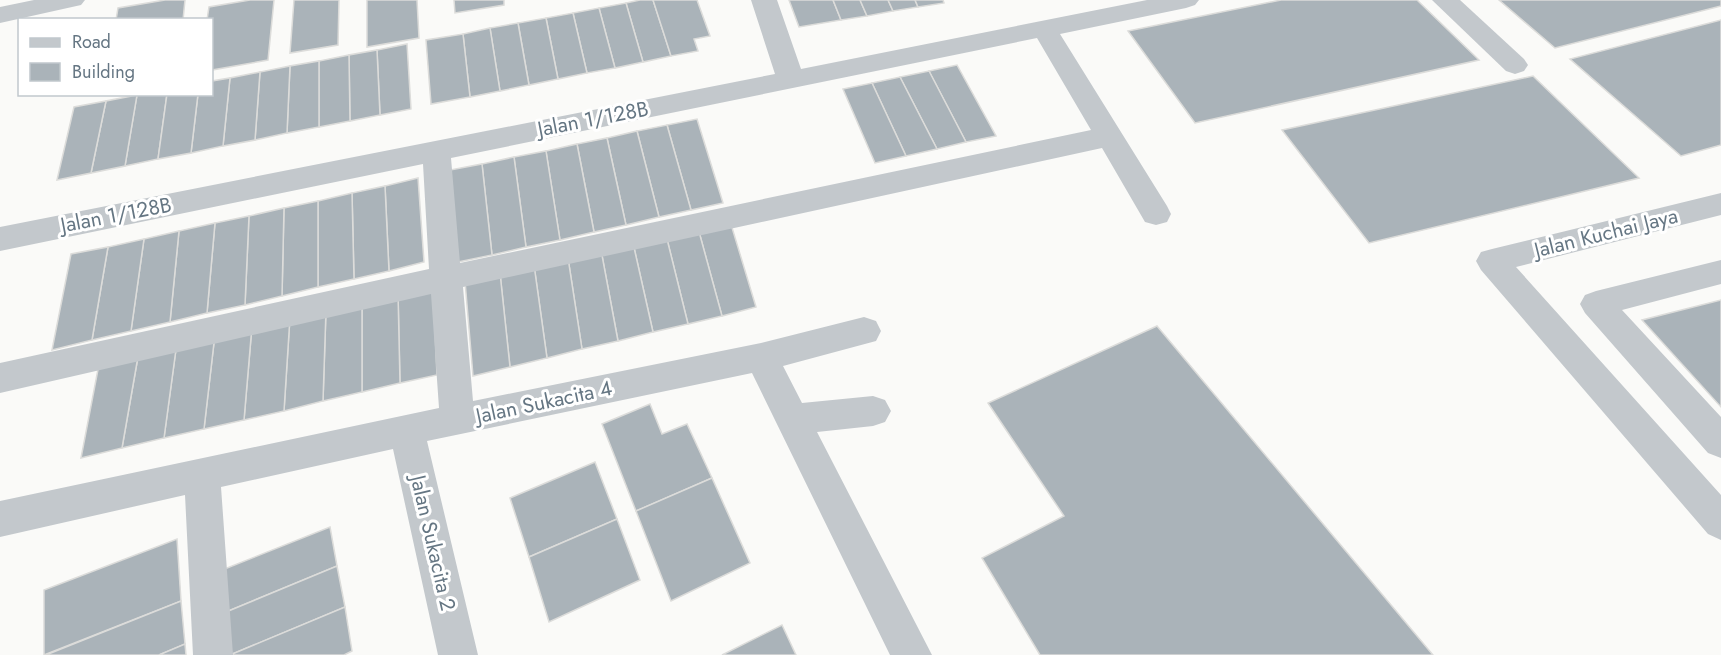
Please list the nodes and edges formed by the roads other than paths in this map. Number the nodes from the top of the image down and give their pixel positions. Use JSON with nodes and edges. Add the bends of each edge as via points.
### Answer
{"nodes":[{"id":1,"x":72,"y":0,"type":"edge"},
{"id":2,"x":764,"y":0,"type":"edge"},
{"id":3,"x":1186,"y":0,"type":"edge"},
{"id":4,"x":1445,"y":0,"type":"edge"},
{"id":5,"x":0,"y":15,"type":"edge"},
{"id":6,"x":1049,"y":21,"type":"junction"},
{"id":7,"x":1515,"y":65,"type":"dead end"},
{"id":8,"x":791,"y":80,"type":"junction"},
{"id":9,"x":1110,"y":136,"type":"junction"},
{"id":10,"x":436,"y":151,"type":"junction"},
{"id":11,"x":1721,"y":204,"type":"edge"},
{"id":12,"x":1156,"y":214,"type":"dead end"},
{"id":13,"x":0,"y":239,"type":"edge"},
{"id":14,"x":1721,"y":272,"type":"edge"},
{"id":15,"x":447,"y":278,"type":"junction"},
{"id":16,"x":864,"y":332,"type":"dead end"},
{"id":17,"x":761,"y":357,"type":"junction"},
{"id":18,"x":0,"y":378,"type":"edge"},
{"id":19,"x":873,"y":411,"type":"dead end"},
{"id":20,"x":792,"y":419,"type":"junction"},
{"id":21,"x":457,"y":420,"type":"junction"},
{"id":22,"x":407,"y":430,"type":"junction"},
{"id":23,"x":1721,"y":442,"type":"edge"},
{"id":24,"x":202,"y":475,"type":"junction"},
{"id":25,"x":0,"y":519,"type":"edge"},
{"id":26,"x":1721,"y":522,"type":"edge"},
{"id":27,"x":213,"y":655,"type":"edge"},
{"id":28,"x":458,"y":655,"type":"edge"},
{"id":29,"x":912,"y":655,"type":"edge"}],
"edges":[{"from":1,"to":5,"type":"street"},
{"from":2,"to":8,"type":"street"},
{"from":3,"to":6,"type":"street","name":"Jalan 1/128B"},
{"from":4,"to":7,"type":"street"},
{"from":6,"to":8,"type":"street","name":"Jalan 1/128B"},
{"from":6,"to":9,"type":"street"},
{"from":8,"to":10,"type":"street","name":"Jalan 1/128B"},
{"from":9,"to":12,"type":"street"},
{"from":9,"to":15,"type":"street"},
{"from":10,"to":13,"type":"street","name":"Jalan 1/128B"},
{"from":10,"to":15,"type":"street"},
{"from":11,"to":26,"type":"street","name":"Jalan Kuchai Jaya","via":[[1492,261]]},
{"from":14,"to":23,"type":"street","via":[[1596,304]]},
{"from":15,"to":18,"type":"street"},
{"from":15,"to":21,"type":"street"},
{"from":16,"to":17,"type":"street","name":"Jalan Sukacita 4"},
{"from":17,"to":20,"type":"street"},
{"from":17,"to":21,"type":"street","name":"Jalan Sukacita 4"},
{"from":19,"to":20,"type":"street"},
{"from":20,"to":29,"type":"street"},
{"from":21,"to":22,"type":"street","name":"Jalan Sukacita 4"},
{"from":22,"to":24,"type":"street","name":"Jalan Sukacita 4"},
{"from":22,"to":28,"type":"street","name":"Jalan Sukacita 2"},
{"from":24,"to":25,"type":"street","name":"Jalan Sukacita 4"},
{"from":24,"to":27,"type":"street"}]}
